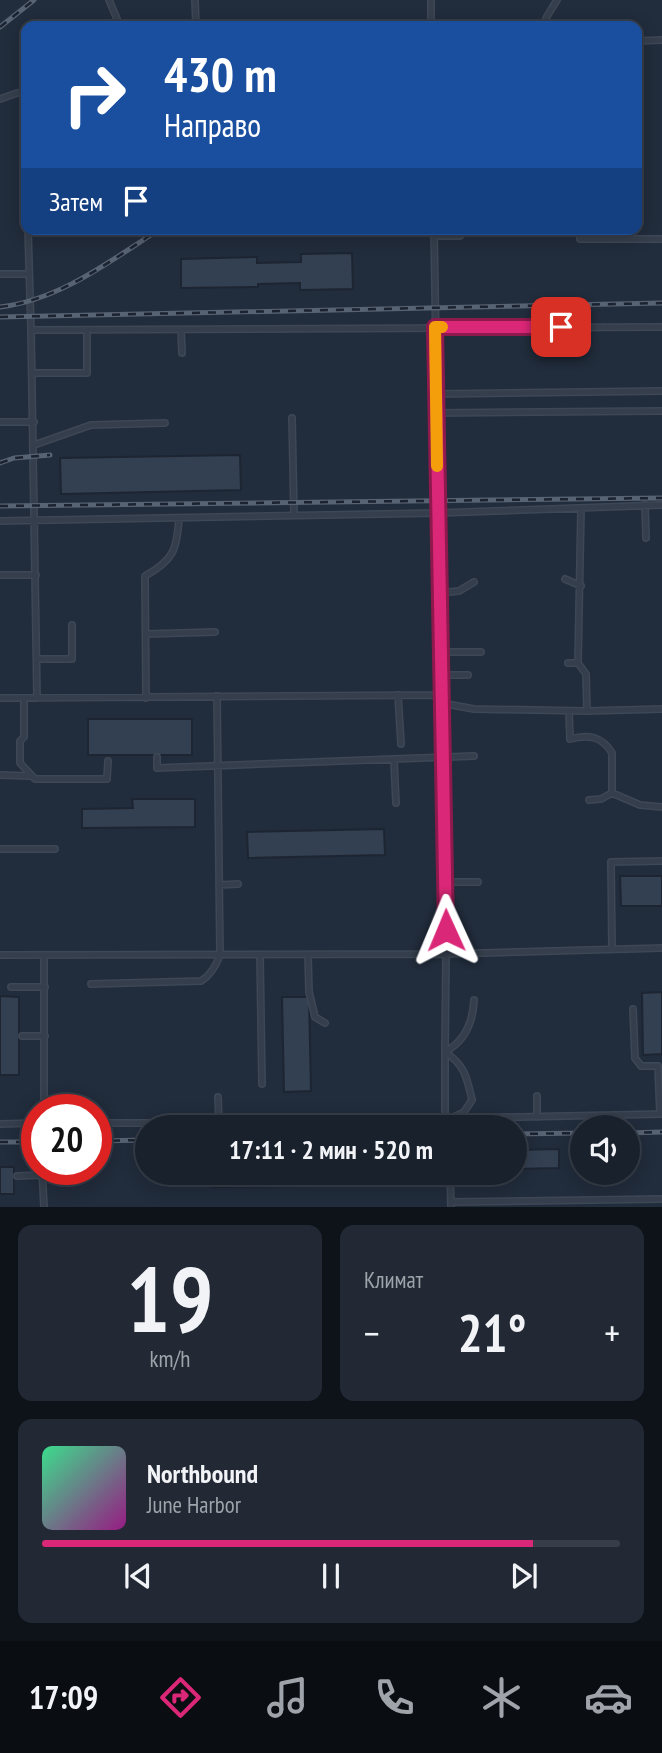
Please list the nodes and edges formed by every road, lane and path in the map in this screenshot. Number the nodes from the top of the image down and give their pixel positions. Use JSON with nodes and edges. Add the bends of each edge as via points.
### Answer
{"nodes":[{"id":1,"x":109,"y":0,"type":"edge"},
{"id":2,"x":195,"y":0,"type":"edge"},
{"id":3,"x":430,"y":0,"type":"edge"},
{"id":4,"x":557,"y":0,"type":"edge"},
{"id":5,"x":118,"y":21,"type":"edge"},
{"id":6,"x":196,"y":21,"type":"edge"},
{"id":7,"x":431,"y":21,"type":"edge"},
{"id":8,"x":546,"y":21,"type":"edge"},
{"id":9,"x":662,"y":40,"type":"edge"},
{"id":10,"x":642,"y":41,"type":"edge"},
{"id":11,"x":21,"y":91,"type":"edge"},
{"id":12,"x":0,"y":99,"type":"edge"},
{"id":13,"x":28,"y":235,"type":"edge"},
{"id":14,"x":434,"y":235,"type":"edge"},
{"id":15,"x":451,"y":235,"type":"edge"},
{"id":16,"x":580,"y":235,"type":"edge"},
{"id":17,"x":460,"y":236,"type":"dead end"},
{"id":18,"x":662,"y":239,"type":"edge"},
{"id":19,"x":0,"y":274,"type":"edge"},
{"id":20,"x":29,"y":274,"type":"junction"},
{"id":21,"x":435,"y":327,"type":"junction"},
{"id":22,"x":662,"y":327,"type":"edge"},
{"id":23,"x":31,"y":330,"type":"junction"},
{"id":24,"x":87,"y":330,"type":"junction"},
{"id":25,"x":181,"y":330,"type":"junction"},
{"id":26,"x":182,"y":352,"type":"dead end"},
{"id":27,"x":33,"y":373,"type":"junction"},
{"id":28,"x":662,"y":391,"type":"edge"},
{"id":29,"x":436,"y":394,"type":"junction"},
{"id":30,"x":662,"y":411,"type":"edge"},
{"id":31,"x":436,"y":413,"type":"junction"},
{"id":32,"x":292,"y":418,"type":"dead end"},
{"id":33,"x":0,"y":422,"type":"edge"},
{"id":34,"x":34,"y":422,"type":"junction"},
{"id":35,"x":165,"y":423,"type":"dead end"},
{"id":36,"x":34,"y":445,"type":"junction"},
{"id":37,"x":645,"y":505,"type":"junction"},
{"id":38,"x":662,"y":505,"type":"edge"},
{"id":39,"x":581,"y":508,"type":"junction"},
{"id":40,"x":438,"y":513,"type":"junction"},
{"id":41,"x":294,"y":515,"type":"junction"},
{"id":42,"x":179,"y":518,"type":"junction"},
{"id":43,"x":36,"y":520,"type":"junction"},
{"id":44,"x":0,"y":521,"type":"edge"},
{"id":45,"x":646,"y":537,"type":"dead end"},
{"id":46,"x":0,"y":575,"type":"edge"},
{"id":47,"x":36,"y":575,"type":"junction"},
{"id":48,"x":565,"y":579,"type":"dead end"},
{"id":49,"x":474,"y":582,"type":"dead end"},
{"id":50,"x":581,"y":586,"type":"junction"},
{"id":51,"x":439,"y":593,"type":"junction"},
{"id":52,"x":72,"y":625,"type":"dead end"},
{"id":53,"x":215,"y":632,"type":"dead end"},
{"id":54,"x":146,"y":634,"type":"junction"},
{"id":55,"x":481,"y":652,"type":"dead end"},
{"id":56,"x":440,"y":655,"type":"junction"},
{"id":57,"x":37,"y":660,"type":"junction"},
{"id":58,"x":568,"y":663,"type":"dead end"},
{"id":59,"x":578,"y":663,"type":"junction"},
{"id":60,"x":468,"y":674,"type":"dead end"},
{"id":61,"x":440,"y":675,"type":"junction"},
{"id":62,"x":398,"y":695,"type":"junction"},
{"id":63,"x":440,"y":695,"type":"junction"},
{"id":64,"x":217,"y":696,"type":"junction"},
{"id":65,"x":0,"y":698,"type":"edge"},
{"id":66,"x":24,"y":698,"type":"junction"},
{"id":67,"x":37,"y":698,"type":"junction"},
{"id":68,"x":146,"y":698,"type":"junction"},
{"id":69,"x":441,"y":703,"type":"junction"},
{"id":70,"x":662,"y":709,"type":"edge"},
{"id":71,"x":569,"y":711,"type":"junction"},
{"id":72,"x":587,"y":711,"type":"junction"},
{"id":73,"x":401,"y":744,"type":"dead end"},
{"id":74,"x":157,"y":757,"type":"dead end"},
{"id":75,"x":474,"y":757,"type":"dead end"},
{"id":76,"x":442,"y":758,"type":"junction"},
{"id":77,"x":108,"y":761,"type":"dead end"},
{"id":78,"x":394,"y":761,"type":"junction"},
{"id":79,"x":218,"y":767,"type":"junction"},
{"id":80,"x":0,"y":775,"type":"edge"},
{"id":81,"x":31,"y":776,"type":"junction"},
{"id":82,"x":612,"y":793,"type":"junction"},
{"id":83,"x":589,"y":800,"type":"dead end"},
{"id":84,"x":396,"y":803,"type":"dead end"},
{"id":85,"x":662,"y":807,"type":"edge"},
{"id":86,"x":0,"y":849,"type":"edge"},
{"id":87,"x":55,"y":849,"type":"dead end"},
{"id":88,"x":662,"y":861,"type":"edge"},
{"id":89,"x":444,"y":882,"type":"junction"},
{"id":90,"x":478,"y":882,"type":"dead end"},
{"id":91,"x":238,"y":884,"type":"dead end"},
{"id":92,"x":219,"y":885,"type":"junction"},
{"id":93,"x":662,"y":948,"type":"edge"},
{"id":94,"x":612,"y":950,"type":"junction"},
{"id":95,"x":446,"y":954,"type":"junction"},
{"id":96,"x":0,"y":955,"type":"edge"},
{"id":97,"x":44,"y":955,"type":"junction"},
{"id":98,"x":220,"y":955,"type":"junction"},
{"id":99,"x":260,"y":955,"type":"junction"},
{"id":100,"x":308,"y":955,"type":"junction"},
{"id":101,"x":91,"y":984,"type":"dead end"},
{"id":102,"x":11,"y":988,"type":"dead end"},
{"id":103,"x":45,"y":988,"type":"junction"},
{"id":104,"x":474,"y":1000,"type":"dead end"},
{"id":105,"x":633,"y":1009,"type":"dead end"},
{"id":106,"x":325,"y":1023,"type":"dead end"},
{"id":107,"x":22,"y":1036,"type":"dead end"},
{"id":108,"x":45,"y":1036,"type":"junction"},
{"id":109,"x":445,"y":1052,"type":"junction"},
{"id":110,"x":262,"y":1084,"type":"dead end"},
{"id":111,"x":44,"y":1094,"type":"edge"},
{"id":112,"x":537,"y":1096,"type":"dead end"},
{"id":113,"x":218,"y":1097,"type":"dead end"},
{"id":114,"x":661,"y":1114,"type":"edge"},
{"id":115,"x":219,"y":1115,"type":"edge"},
{"id":116,"x":447,"y":1115,"type":"edge"},
{"id":117,"x":457,"y":1115,"type":"edge"},
{"id":118,"x":527,"y":1117,"type":"edge"},
{"id":119,"x":537,"y":1117,"type":"junction"},
{"id":120,"x":21,"y":1123,"type":"edge"},
{"id":121,"x":112,"y":1123,"type":"edge"},
{"id":122,"x":135,"y":1123,"type":"edge"},
{"id":123,"x":0,"y":1124,"type":"edge"},
{"id":124,"x":21,"y":1175,"type":"edge"},
{"id":125,"x":17,"y":1176,"type":"dead end"},
{"id":126,"x":43,"y":1185,"type":"edge"},
{"id":127,"x":450,"y":1185,"type":"edge"},
{"id":128,"x":662,"y":1199,"type":"edge"},
{"id":129,"x":451,"y":1204,"type":"edge"},
{"id":130,"x":44,"y":1207,"type":"edge"}],
"edges":[{"from":1,"to":5,"type":"lane"},
{"from":2,"to":6,"type":"lane"},
{"from":3,"to":7,"type":"lane"},
{"from":4,"to":8,"type":"lane"},
{"from":9,"to":10,"type":"lane"},
{"from":11,"to":12,"type":"lane"},
{"from":13,"to":20,"type":"lane"},
{"from":14,"to":21,"type":"lane"},
{"from":15,"to":17,"type":"lane"},
{"from":16,"to":18,"type":"lane","via":[[580,239]]},
{"from":19,"to":20,"type":"lane"},
{"from":20,"to":23,"type":"lane"},
{"from":21,"to":22,"type":"lane"},
{"from":21,"to":25,"type":"lane"},
{"from":21,"to":29,"type":"lane"},
{"from":23,"to":24,"type":"lane"},
{"from":23,"to":27,"type":"lane"},
{"from":24,"to":25,"type":"lane"},
{"from":24,"to":27,"type":"lane","via":[[87,373]]},
{"from":25,"to":26,"type":"lane"},
{"from":27,"to":34,"type":"lane"},
{"from":28,"to":29,"type":"lane"},
{"from":29,"to":31,"type":"lane"},
{"from":30,"to":31,"type":"lane"},
{"from":31,"to":40,"type":"lane"},
{"from":32,"to":41,"type":"lane"},
{"from":33,"to":34,"type":"lane"},
{"from":34,"to":36,"type":"lane"},
{"from":35,"to":36,"type":"lane","via":[[91,425]]},
{"from":36,"to":43,"type":"lane"},
{"from":37,"to":38,"type":"lane"},
{"from":37,"to":39,"type":"lane"},
{"from":37,"to":45,"type":"lane"},
{"from":39,"to":40,"type":"lane"},
{"from":39,"to":50,"type":"lane"},
{"from":40,"to":41,"type":"lane"},
{"from":40,"to":51,"type":"lane"},
{"from":41,"to":42,"type":"lane"},
{"from":42,"to":43,"type":"lane"},
{"from":42,"to":54,"type":"lane","via":[[178,545],[145,576]]},
{"from":43,"to":44,"type":"lane"},
{"from":43,"to":47,"type":"lane"},
{"from":46,"to":47,"type":"lane"},
{"from":47,"to":57,"type":"lane"},
{"from":48,"to":50,"type":"lane"},
{"from":49,"to":51,"type":"lane","via":[[459,591]]},
{"from":50,"to":59,"type":"lane"},
{"from":51,"to":56,"type":"lane"},
{"from":52,"to":57,"type":"lane","via":[[72,659]]},
{"from":53,"to":54,"type":"lane"},
{"from":54,"to":68,"type":"lane"},
{"from":55,"to":56,"type":"lane"},
{"from":56,"to":61,"type":"lane"},
{"from":57,"to":67,"type":"lane"},
{"from":58,"to":59,"type":"lane"},
{"from":59,"to":72,"type":"lane","via":[[586,674]]},
{"from":60,"to":61,"type":"lane"},
{"from":61,"to":63,"type":"lane"},
{"from":62,"to":63,"type":"lane"},
{"from":62,"to":64,"type":"lane"},
{"from":62,"to":73,"type":"lane"},
{"from":63,"to":69,"type":"lane"},
{"from":64,"to":68,"type":"lane"},
{"from":64,"to":79,"type":"lane"},
{"from":65,"to":66,"type":"lane"},
{"from":66,"to":67,"type":"lane"},
{"from":66,"to":81,"type":"lane","via":[[20,764]]},
{"from":67,"to":68,"type":"lane"},
{"from":69,"to":71,"type":"lane","via":[[474,709]]},
{"from":69,"to":76,"type":"lane"},
{"from":70,"to":72,"type":"lane"},
{"from":71,"to":72,"type":"lane"},
{"from":71,"to":82,"type":"lane","via":[[570,739],[597,737],[612,752]]},
{"from":74,"to":79,"type":"lane","via":[[157,768]]},
{"from":75,"to":76,"type":"lane"},
{"from":76,"to":78,"type":"lane"},
{"from":76,"to":89,"type":"lane"},
{"from":77,"to":81,"type":"lane","via":[[107,779]]},
{"from":78,"to":79,"type":"lane"},
{"from":78,"to":84,"type":"lane"},
{"from":79,"to":92,"type":"lane"},
{"from":80,"to":81,"type":"lane"},
{"from":82,"to":83,"type":"lane"},
{"from":82,"to":85,"type":"lane","via":[[640,805]]},
{"from":86,"to":87,"type":"lane"},
{"from":88,"to":94,"type":"lane","via":[[611,862]]},
{"from":89,"to":90,"type":"lane"},
{"from":89,"to":95,"type":"lane"},
{"from":91,"to":92,"type":"lane"},
{"from":92,"to":98,"type":"lane"},
{"from":93,"to":94,"type":"lane"},
{"from":94,"to":95,"type":"lane"},
{"from":95,"to":100,"type":"lane"},
{"from":95,"to":109,"type":"lane"},
{"from":96,"to":97,"type":"lane"},
{"from":97,"to":98,"type":"lane"},
{"from":97,"to":103,"type":"lane"},
{"from":98,"to":99,"type":"lane"},
{"from":98,"to":101,"type":"lane","via":[[201,981]]},
{"from":99,"to":100,"type":"lane"},
{"from":99,"to":110,"type":"lane"},
{"from":100,"to":106,"type":"lane","via":[[315,1017]]},
{"from":102,"to":103,"type":"lane"},
{"from":103,"to":108,"type":"lane"},
{"from":104,"to":109,"type":"lane","via":[[466,1033],[457,1046]]},
{"from":105,"to":114,"type":"lane","via":[[635,1058],[641,1066],[658,1066]]},
{"from":107,"to":108,"type":"lane"},
{"from":108,"to":111,"type":"lane"},
{"from":109,"to":116,"type":"lane"},
{"from":109,"to":117,"type":"lane","via":[[459,1061],[472,1100]]},
{"from":112,"to":119,"type":"lane"},
{"from":113,"to":115,"type":"lane"},
{"from":114,"to":119,"type":"lane"},
{"from":118,"to":119,"type":"lane"},
{"from":120,"to":123,"type":"lane"},
{"from":121,"to":122,"type":"lane"},
{"from":124,"to":125,"type":"lane"},
{"from":126,"to":130,"type":"lane"},
{"from":127,"to":129,"type":"lane"},
{"from":128,"to":129,"type":"lane"}]}
